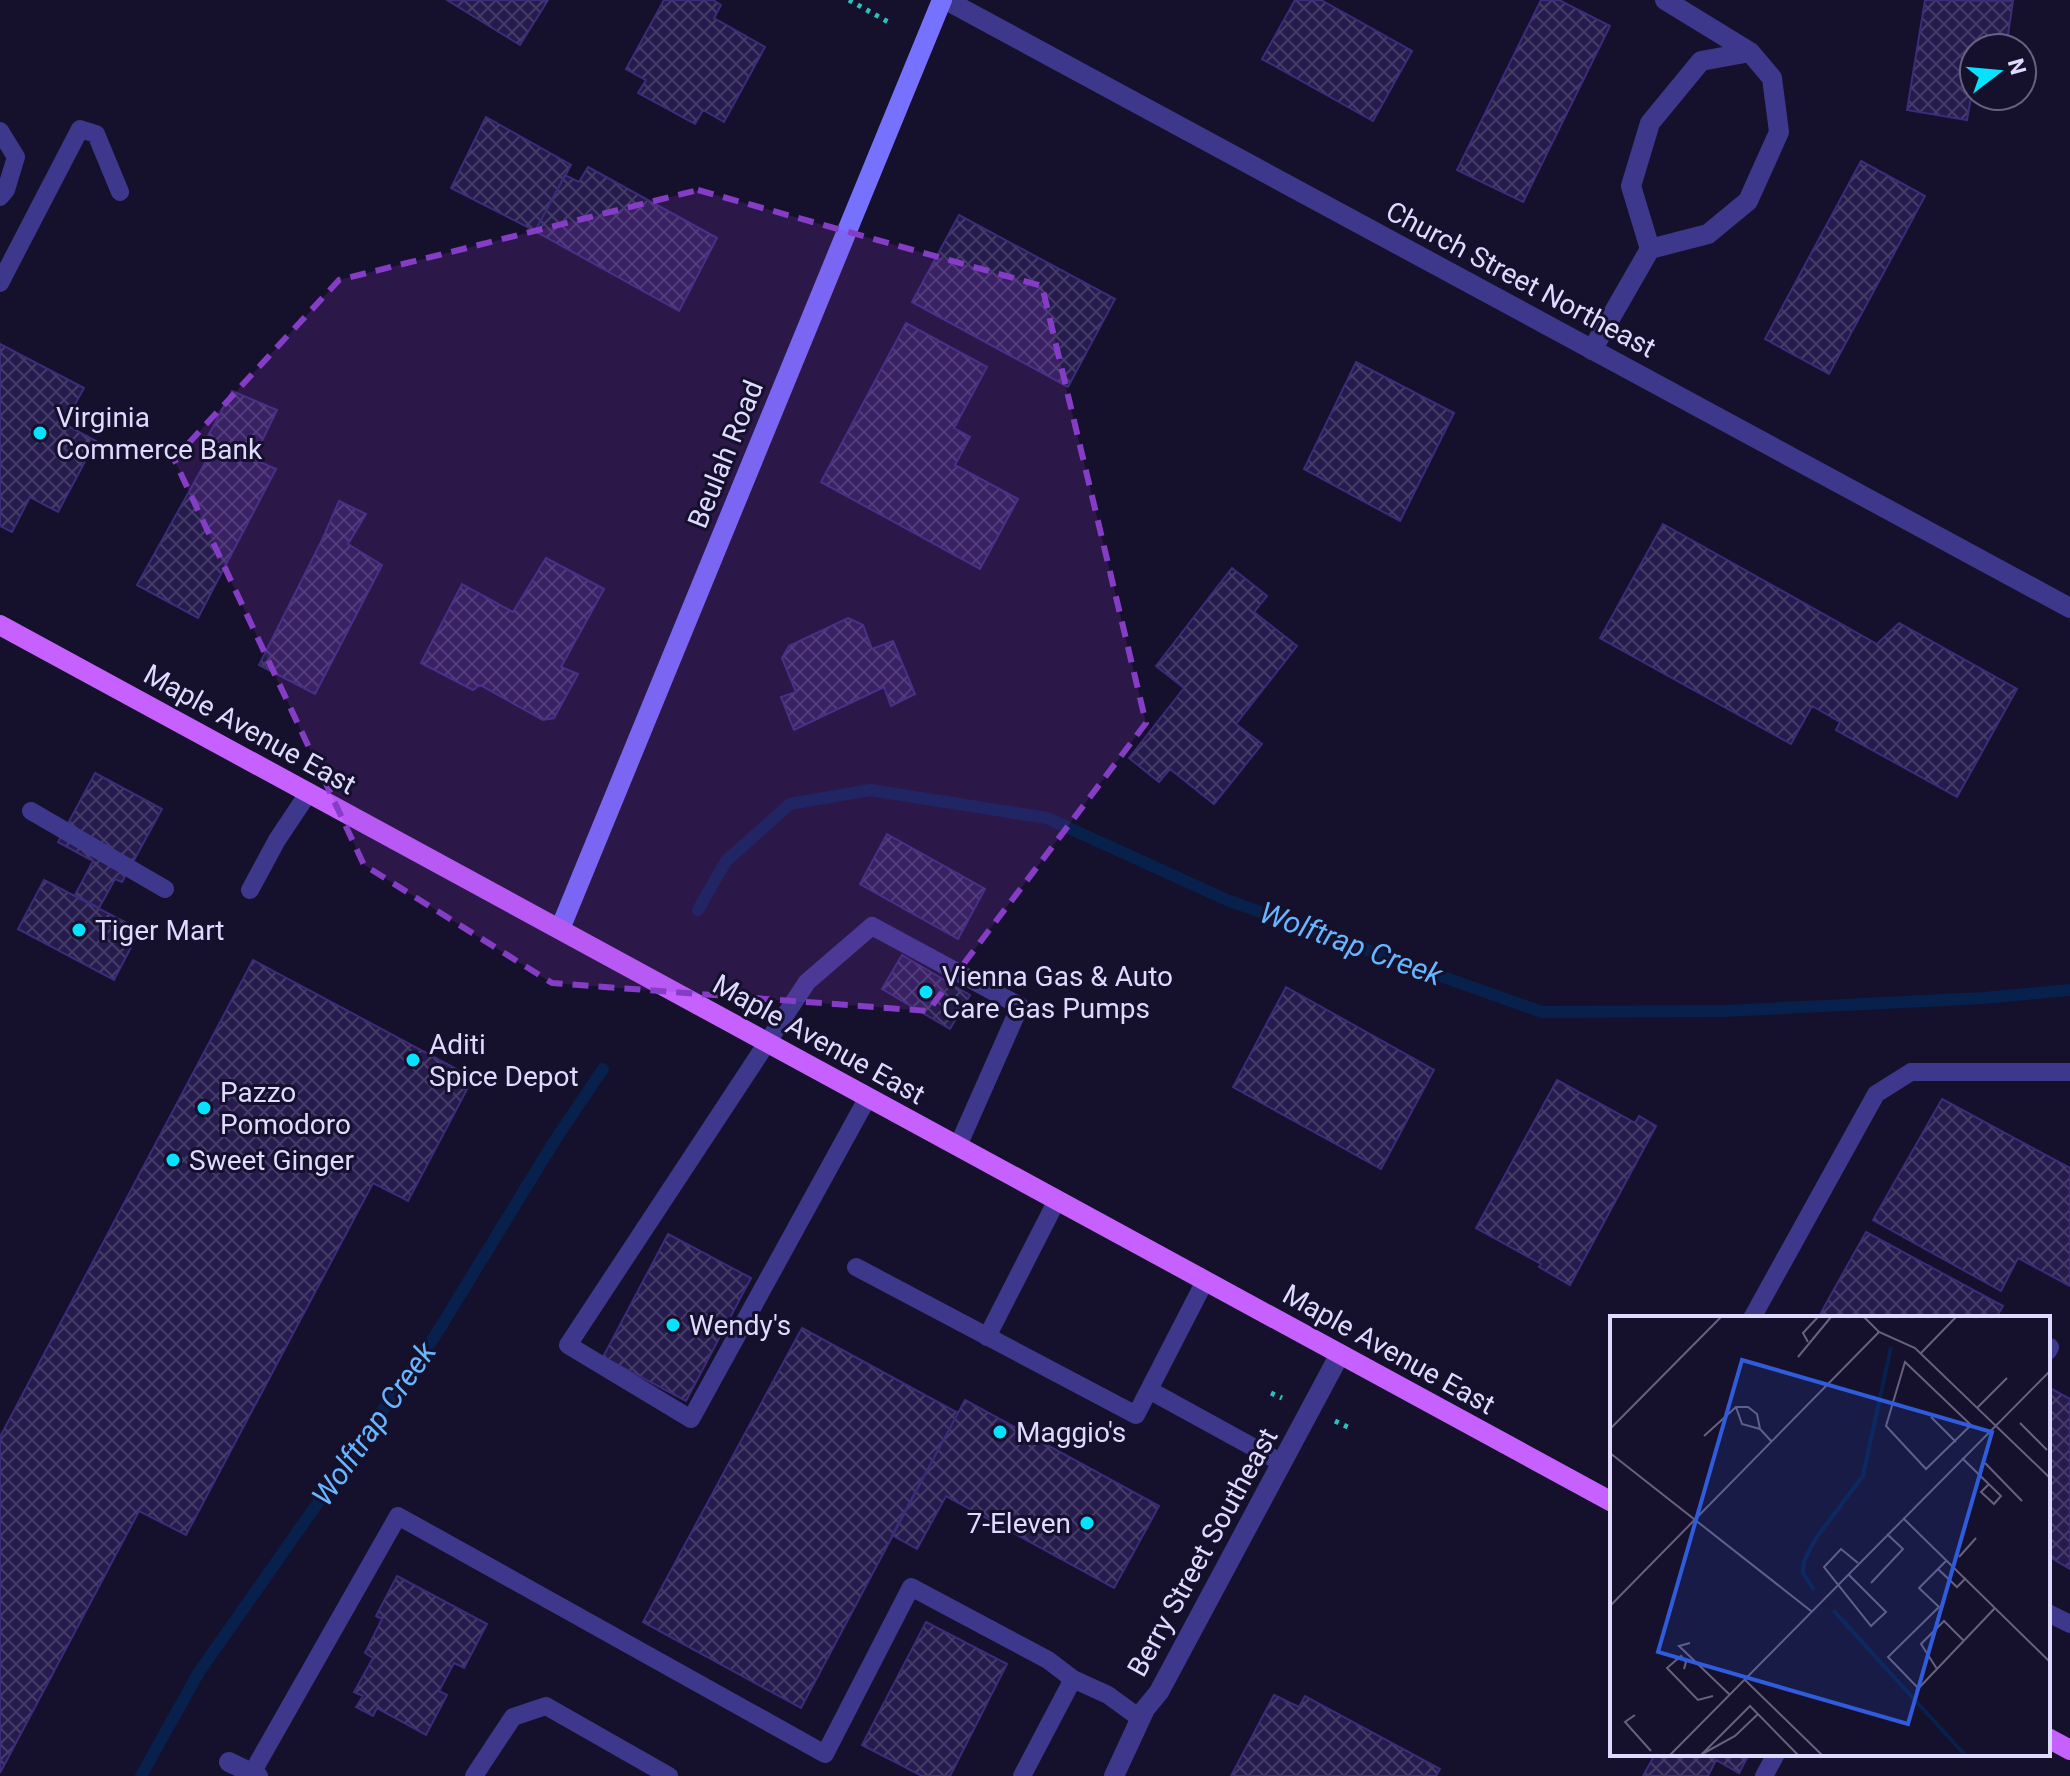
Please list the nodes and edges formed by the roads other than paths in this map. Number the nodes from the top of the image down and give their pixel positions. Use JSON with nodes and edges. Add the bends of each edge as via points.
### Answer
{"nodes":[{"id":1,"x":944,"y":0,"type":"edge"},
{"id":2,"x":1665,"y":0,"type":"edge"},
{"id":3,"x":1750,"y":52,"type":"junction"},
{"id":4,"x":0,"y":131,"type":"edge"},
{"id":5,"x":120,"y":192,"type":"dead end"},
{"id":6,"x":0,"y":197,"type":"edge"},
{"id":7,"x":1650,"y":249,"type":"junction"},
{"id":8,"x":0,"y":283,"type":"edge"},
{"id":9,"x":1592,"y":350,"type":"junction"},
{"id":10,"x":2070,"y":608,"type":"edge"},
{"id":11,"x":0,"y":625,"type":"edge"},
{"id":12,"x":309,"y":792,"type":"junction"},
{"id":13,"x":31,"y":811,"type":"dead end"},
{"id":14,"x":165,"y":889,"type":"dead end"},
{"id":15,"x":250,"y":890,"type":"dead end"},
{"id":16,"x":560,"y":929,"type":"junction"},
{"id":17,"x":767,"y":1043,"type":"junction"},
{"id":18,"x":2070,"y":1072,"type":"edge"},
{"id":19,"x":868,"y":1097,"type":"junction"},
{"id":20,"x":958,"y":1146,"type":"junction"},
{"id":21,"x":1057,"y":1200,"type":"junction"},
{"id":22,"x":856,"y":1267,"type":"dead end"},
{"id":23,"x":1205,"y":1281,"type":"junction"},
{"id":24,"x":1753,"y":1316,"type":"edge"},
{"id":25,"x":987,"y":1337,"type":"junction"},
{"id":26,"x":1340,"y":1354,"type":"junction"},
{"id":27,"x":1149,"y":1390,"type":"junction"},
{"id":28,"x":1282,"y":1463,"type":"junction"},
{"id":29,"x":1610,"y":1501,"type":"edge"},
{"id":30,"x":2050,"y":1614,"type":"edge"},
{"id":31,"x":2070,"y":1624,"type":"edge"},
{"id":32,"x":1073,"y":1679,"type":"junction"},
{"id":33,"x":1141,"y":1719,"type":"junction"},
{"id":34,"x":2050,"y":1739,"type":"edge"},
{"id":35,"x":2070,"y":1750,"type":"edge"},
{"id":36,"x":1775,"y":1756,"type":"edge"},
{"id":37,"x":229,"y":1762,"type":"dead end"},
{"id":38,"x":255,"y":1774,"type":"edge"},
{"id":39,"x":474,"y":1776,"type":"edge"},
{"id":40,"x":669,"y":1776,"type":"edge"},
{"id":41,"x":1022,"y":1776,"type":"edge"},
{"id":42,"x":1114,"y":1776,"type":"edge"},
{"id":43,"x":1764,"y":1776,"type":"edge"}],
"edges":[{"from":1,"to":9,"type":"street","name":"Church Street Northeast"},
{"from":1,"to":16,"type":"main road","name":"Beulah Road"},
{"from":2,"to":3,"type":"street"},
{"from":3,"to":7,"type":"street","via":[[1701,61],[1650,123],[1631,186]]},
{"from":3,"to":7,"type":"street","via":[[1772,78],[1779,132],[1748,201],[1708,234]]},
{"from":4,"to":6,"type":"lane","via":[[16,157]]},
{"from":5,"to":8,"type":"lane","via":[[96,134],[80,129]]},
{"from":7,"to":9,"type":"street"},
{"from":9,"to":10,"type":"street","name":"Church Street Northeast"},
{"from":11,"to":12,"type":"main road","name":"Maple Avenue East"},
{"from":12,"to":15,"type":"lane"},
{"from":12,"to":16,"type":"main road","name":"Maple Avenue East"},
{"from":13,"to":14,"type":"lane"},
{"from":16,"to":17,"type":"main road","name":"Maple Avenue East"},
{"from":17,"to":19,"type":"main road","name":"Maple Avenue East"},
{"from":17,"to":19,"type":"lane","via":[[568,1345],[691,1419]]},
{"from":17,"to":20,"type":"lane","via":[[807,982],[872,926],[1020,1006]]},
{"from":18,"to":24,"type":"lane","via":[[1911,1072],[1876,1094]]},
{"from":19,"to":20,"type":"main road","name":"Maple Avenue East"},
{"from":20,"to":21,"type":"main road","name":"Maple Avenue East"},
{"from":21,"to":23,"type":"main road","name":"Maple Avenue East"},
{"from":21,"to":25,"type":"lane"},
{"from":22,"to":25,"type":"lane"},
{"from":23,"to":26,"type":"main road","name":"Maple Avenue East"},
{"from":23,"to":27,"type":"lane"},
{"from":25,"to":27,"type":"lane","via":[[1136,1415]]},
{"from":26,"to":28,"type":"street","name":"Berry Street Southeast"},
{"from":26,"to":29,"type":"main road","name":"Maple Avenue East"},
{"from":27,"to":28,"type":"lane"},
{"from":28,"to":33,"type":"street","name":"Berry Street Southeast"},
{"from":30,"to":31,"type":"lane"},
{"from":32,"to":33,"type":"lane"},
{"from":32,"to":38,"type":"lane","via":[[1048,1660],[911,1587],[825,1754],[398,1516]]},
{"from":32,"to":41,"type":"lane"},
{"from":33,"to":42,"type":"street","name":"Berry Street Southeast"},
{"from":34,"to":35,"type":"main road"},
{"from":36,"to":43,"type":"lane"},
{"from":37,"to":38,"type":"street"},
{"from":39,"to":40,"type":"lane","via":[[513,1717],[546,1706]]}]}
